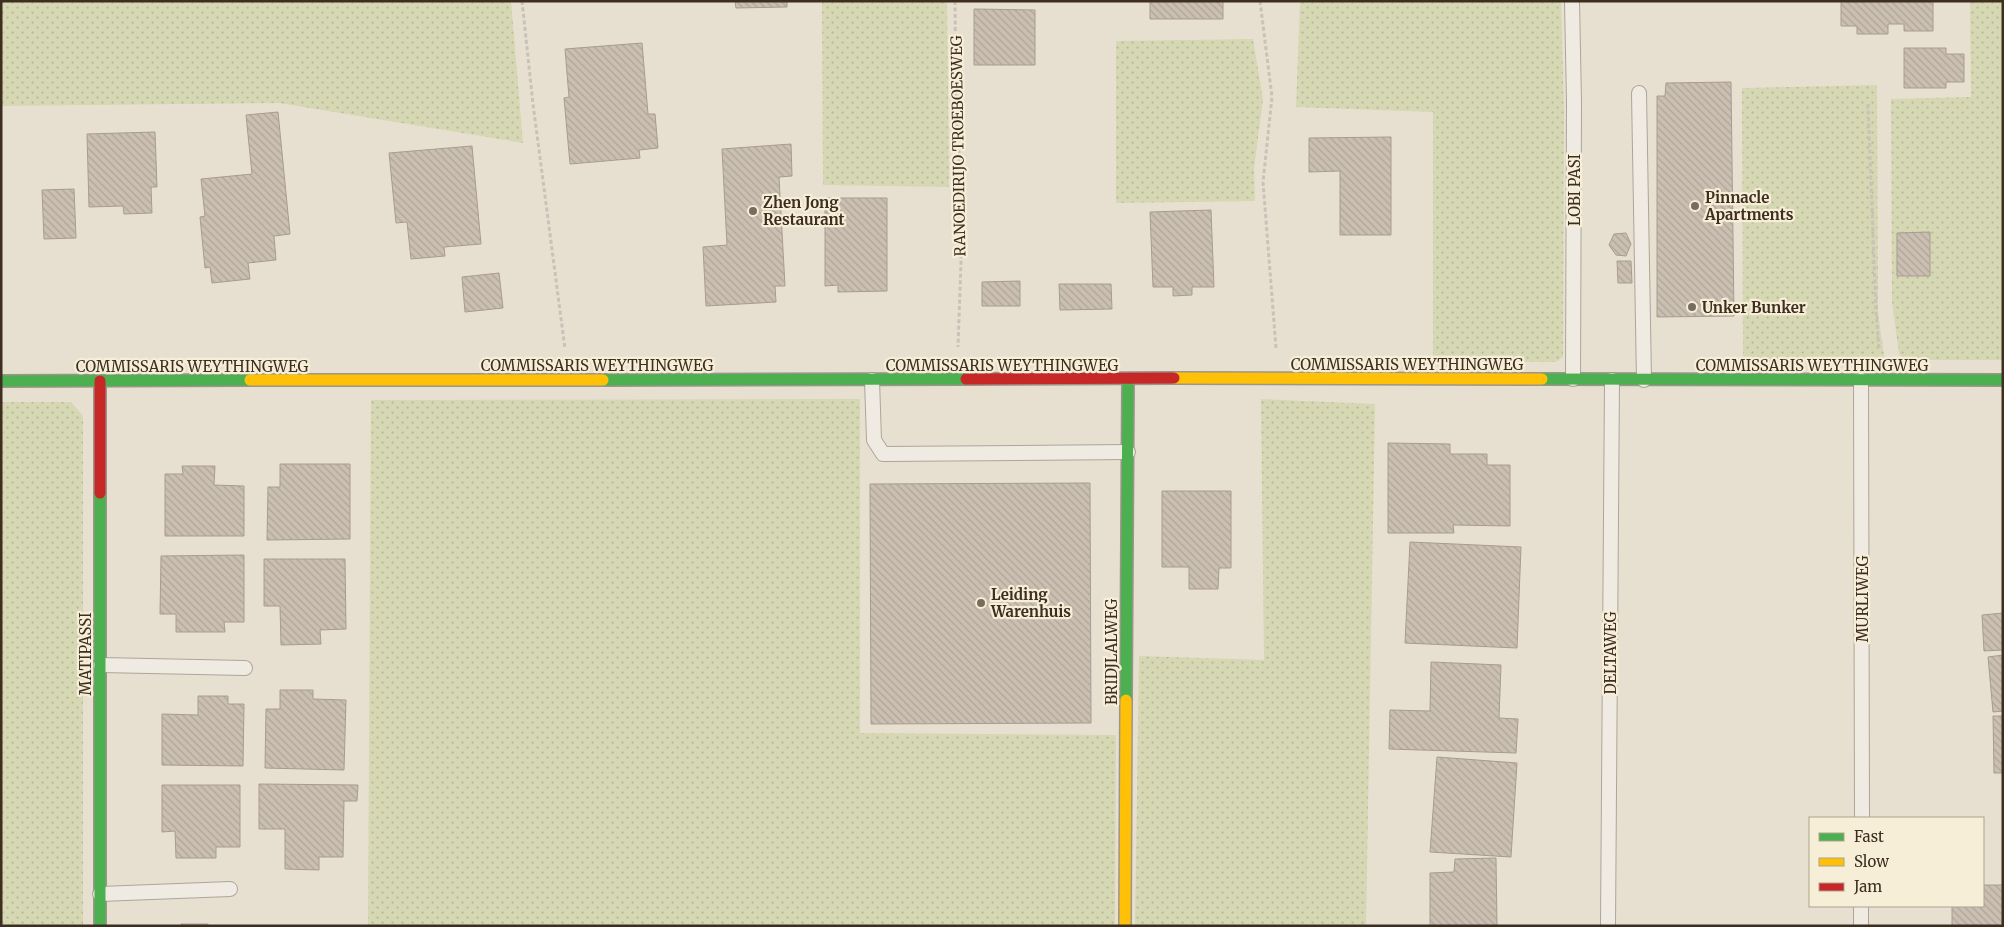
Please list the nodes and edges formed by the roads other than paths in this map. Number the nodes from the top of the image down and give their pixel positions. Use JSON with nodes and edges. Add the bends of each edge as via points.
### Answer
{"nodes":[{"id":1,"x":1572,"y":1,"type":"edge"},
{"id":2,"x":1639,"y":93,"type":"dead end"},
{"id":3,"x":1128,"y":379,"type":"junction"},
{"id":4,"x":1573,"y":379,"type":"junction"},
{"id":5,"x":872,"y":380,"type":"junction"},
{"id":6,"x":1612,"y":380,"type":"junction"},
{"id":7,"x":1644,"y":380,"type":"junction"},
{"id":8,"x":1861,"y":380,"type":"junction"},
{"id":9,"x":2003,"y":380,"type":"edge"},
{"id":10,"x":1,"y":381,"type":"edge"},
{"id":11,"x":100,"y":381,"type":"junction"},
{"id":12,"x":1128,"y":452,"type":"junction"},
{"id":13,"x":100,"y":665,"type":"junction"},
{"id":14,"x":245,"y":668,"type":"dead end"},
{"id":15,"x":1862,"y":817,"type":"edge"},
{"id":16,"x":230,"y":889,"type":"dead end"},
{"id":17,"x":100,"y":894,"type":"junction"},
{"id":18,"x":1861,"y":907,"type":"edge"},
{"id":19,"x":100,"y":926,"type":"edge"},
{"id":20,"x":1125,"y":926,"type":"edge"},
{"id":21,"x":1608,"y":926,"type":"edge"},
{"id":22,"x":1861,"y":926,"type":"edge"}],
"edges":[{"from":1,"to":4,"type":"lane","name":"LOBI PASI"},
{"from":2,"to":7,"type":"lane"},
{"from":3,"to":4,"type":"main road","name":"COMMISSARIS WEYTHINGWEG"},
{"from":3,"to":5,"type":"main road","name":"COMMISSARIS WEYTHINGWEG"},
{"from":3,"to":12,"type":"main road","name":"BRIDJLALWEG"},
{"from":4,"to":6,"type":"main road","name":"COMMISSARIS WEYTHINGWEG"},
{"from":5,"to":11,"type":"main road","name":"COMMISSARIS WEYTHINGWEG"},
{"from":5,"to":12,"type":"lane","via":[[874,440],[883,454]]},
{"from":6,"to":7,"type":"main road","name":"COMMISSARIS WEYTHINGWEG"},
{"from":6,"to":21,"type":"lane","name":"DELTAWEG"},
{"from":7,"to":8,"type":"main road","name":"COMMISSARIS WEYTHINGWEG"},
{"from":8,"to":9,"type":"main road","name":"COMMISSARIS WEYTHINGWEG"},
{"from":8,"to":15,"type":"lane","name":"MURLIWEG"},
{"from":10,"to":11,"type":"main road","name":"COMMISSARIS WEYTHINGWEG"},
{"from":11,"to":13,"type":"main road","name":"MATIPASSI"},
{"from":12,"to":20,"type":"main road","name":"BRIDJLALWEG"},
{"from":13,"to":14,"type":"lane"},
{"from":13,"to":17,"type":"main road","name":"MATIPASSI"},
{"from":16,"to":17,"type":"lane"},
{"from":17,"to":19,"type":"main road","name":"MATIPASSI"},
{"from":18,"to":22,"type":"lane"}]}
